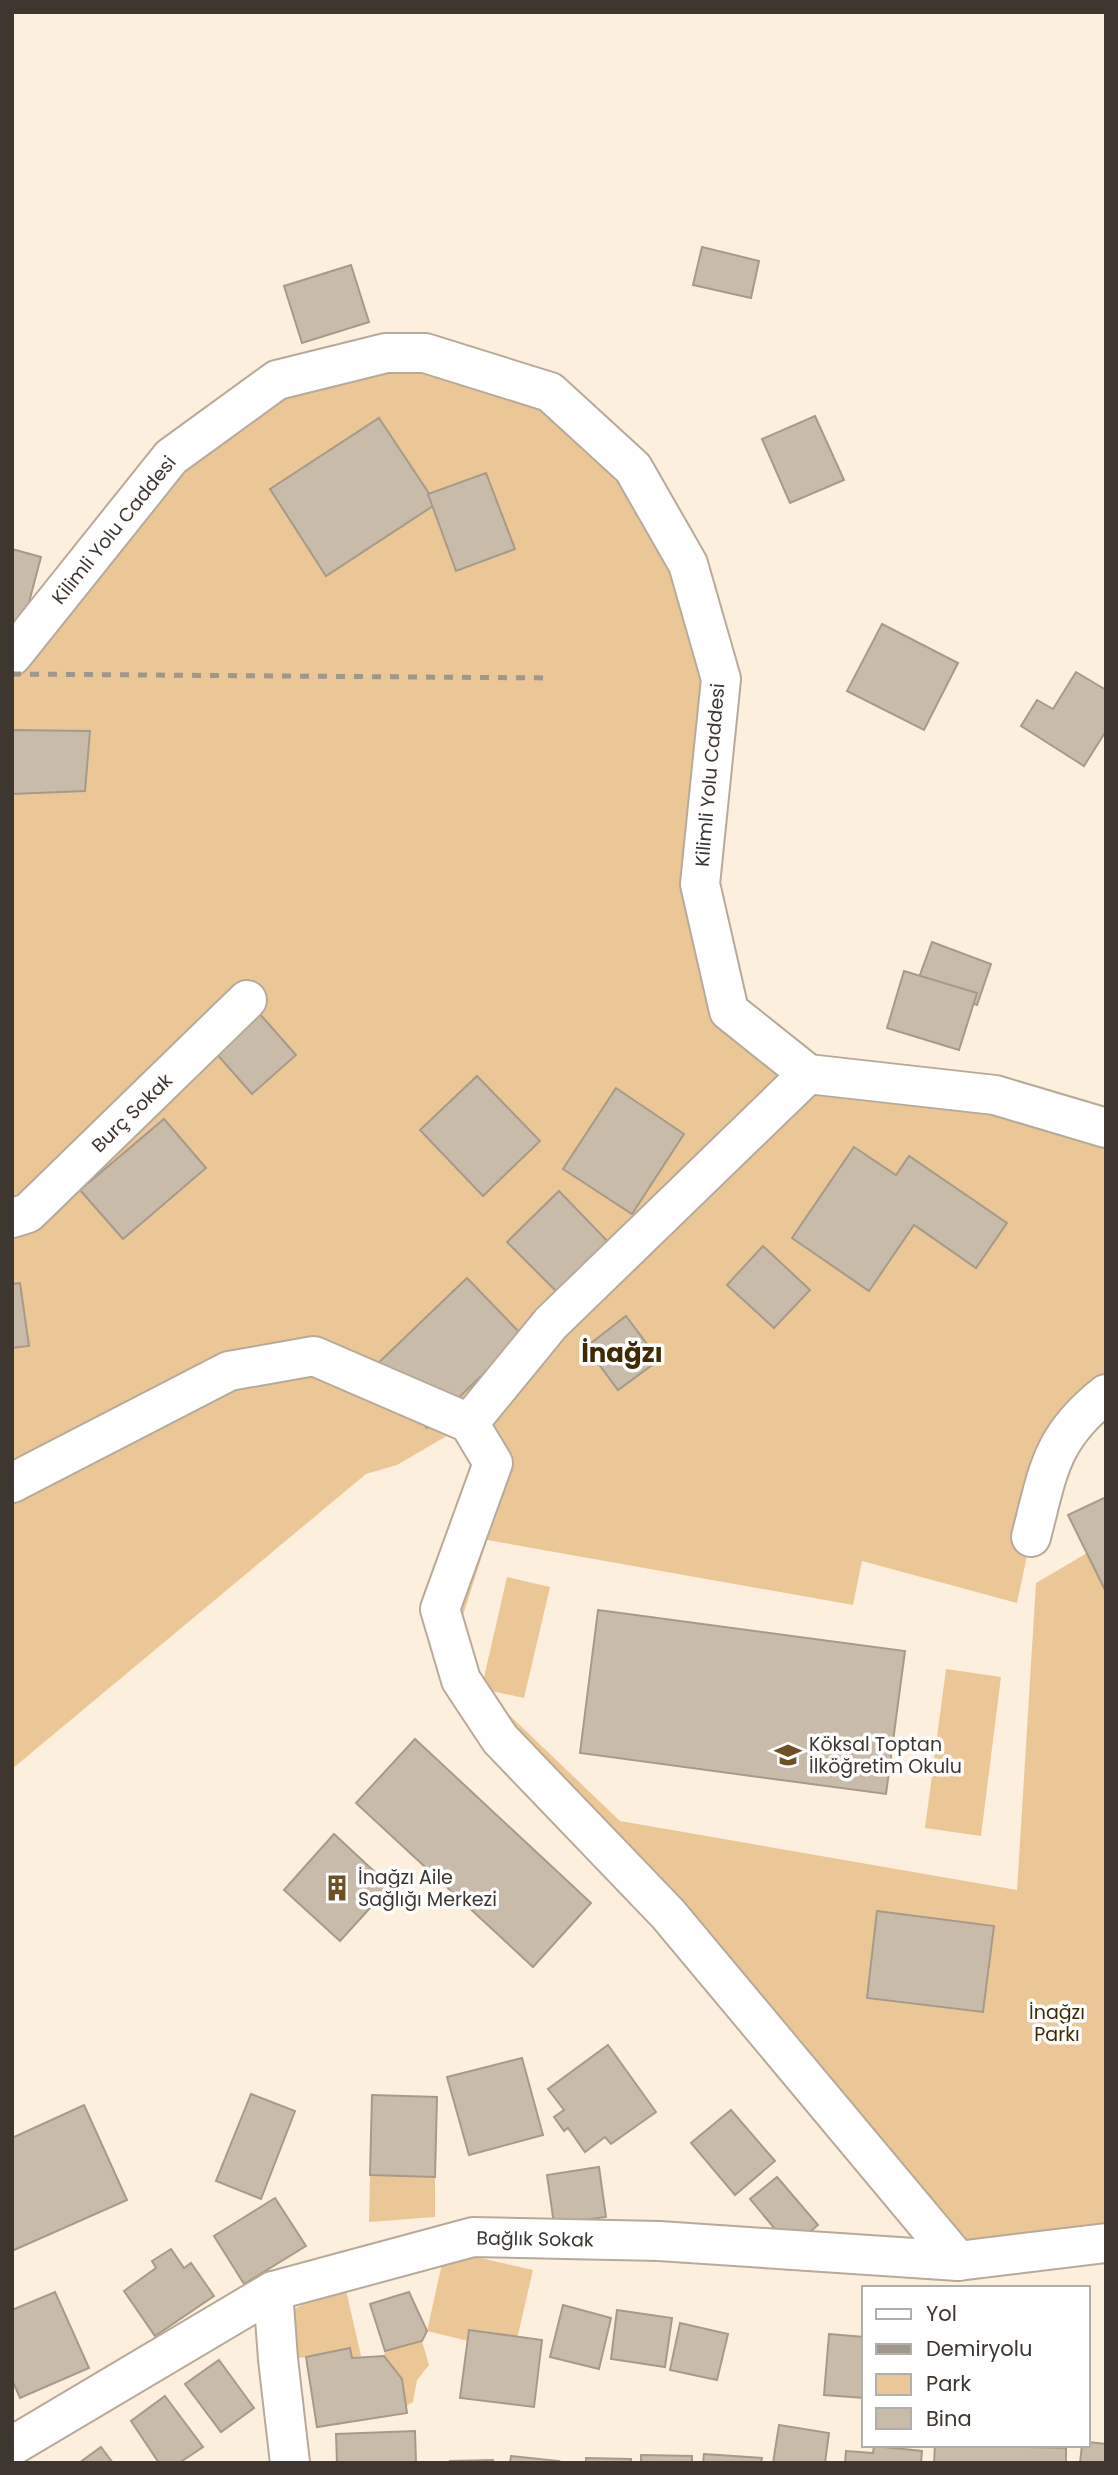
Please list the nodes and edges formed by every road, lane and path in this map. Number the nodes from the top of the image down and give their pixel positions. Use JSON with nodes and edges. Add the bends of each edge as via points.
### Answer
{"nodes":[{"id":1,"x":19,"y":639,"type":"edge"},
{"id":2,"x":247,"y":1000,"type":"dead end"},
{"id":3,"x":808,"y":1074,"type":"junction"},
{"id":4,"x":1106,"y":1128,"type":"edge"},
{"id":5,"x":12,"y":1217,"type":"edge"},
{"id":6,"x":1106,"y":1394,"type":"edge"},
{"id":7,"x":469,"y":1423,"type":"junction"},
{"id":8,"x":12,"y":1483,"type":"edge"},
{"id":9,"x":1031,"y":1537,"type":"dead end"},
{"id":10,"x":1106,"y":2243,"type":"edge"},
{"id":11,"x":958,"y":2261,"type":"junction"},
{"id":12,"x":273,"y":2291,"type":"junction"},
{"id":13,"x":12,"y":2446,"type":"edge"},
{"id":14,"x":290,"y":2463,"type":"edge"}],
"edges":[{"from":1,"to":3,"type":"street","name":"Kilimli Yolu Caddesi","via":[[171,457],[276,380],[386,353],[425,353],[550,392],[633,468],[688,564],[721,679],[700,884],[726,999],[729,1011]]},
{"from":2,"to":5,"type":"street","name":"Burç Sokak","via":[[28,1213]]},
{"from":3,"to":4,"type":"street","via":[[995,1095]]},
{"from":3,"to":7,"type":"street","via":[[551,1323]]},
{"from":6,"to":9,"type":"street","via":[[1064,1435],[1047,1474]]},
{"from":7,"to":8,"type":"street","via":[[314,1356],[229,1371]]},
{"from":7,"to":11,"type":"street","via":[[493,1463],[439,1609],[461,1680],[500,1740],[668,1914]]},
{"from":10,"to":11,"type":"street","name":"Bağlık Sokak"},
{"from":11,"to":12,"type":"street","name":"Bağlık Sokak","via":[[659,2241],[473,2237]]},
{"from":12,"to":13,"type":"street","name":"Bağlık Sokak"},
{"from":12,"to":14,"type":"street"}]}
